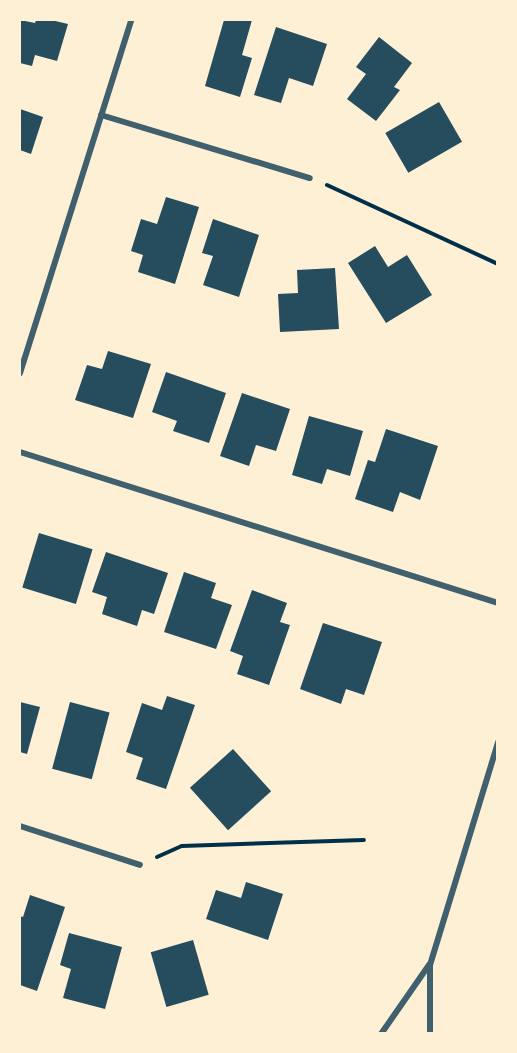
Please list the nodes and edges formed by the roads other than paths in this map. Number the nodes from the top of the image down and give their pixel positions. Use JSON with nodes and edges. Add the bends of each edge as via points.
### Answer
{"nodes":[{"id":1,"x":131,"y":20,"type":"edge"},
{"id":2,"x":101,"y":115,"type":"junction"},
{"id":3,"x":310,"y":178,"type":"road end"},
{"id":4,"x":20,"y":373,"type":"edge"},
{"id":5,"x":20,"y":452,"type":"edge"},
{"id":6,"x":498,"y":603,"type":"edge"},
{"id":7,"x":498,"y":742,"type":"edge"},
{"id":8,"x":20,"y":826,"type":"edge"},
{"id":9,"x":140,"y":865,"type":"road end"},
{"id":10,"x":430,"y":965,"type":"junction"},
{"id":11,"x":381,"y":1034,"type":"edge"},
{"id":12,"x":430,"y":1034,"type":"edge"}],
"edges":[{"from":1,"to":2,"type":"street"},
{"from":2,"to":3,"type":"street"},
{"from":2,"to":4,"type":"street"},
{"from":5,"to":6,"type":"street"},
{"from":7,"to":10,"type":"street"},
{"from":8,"to":9,"type":"street"},
{"from":10,"to":11,"type":"street"},
{"from":10,"to":12,"type":"street"}]}
